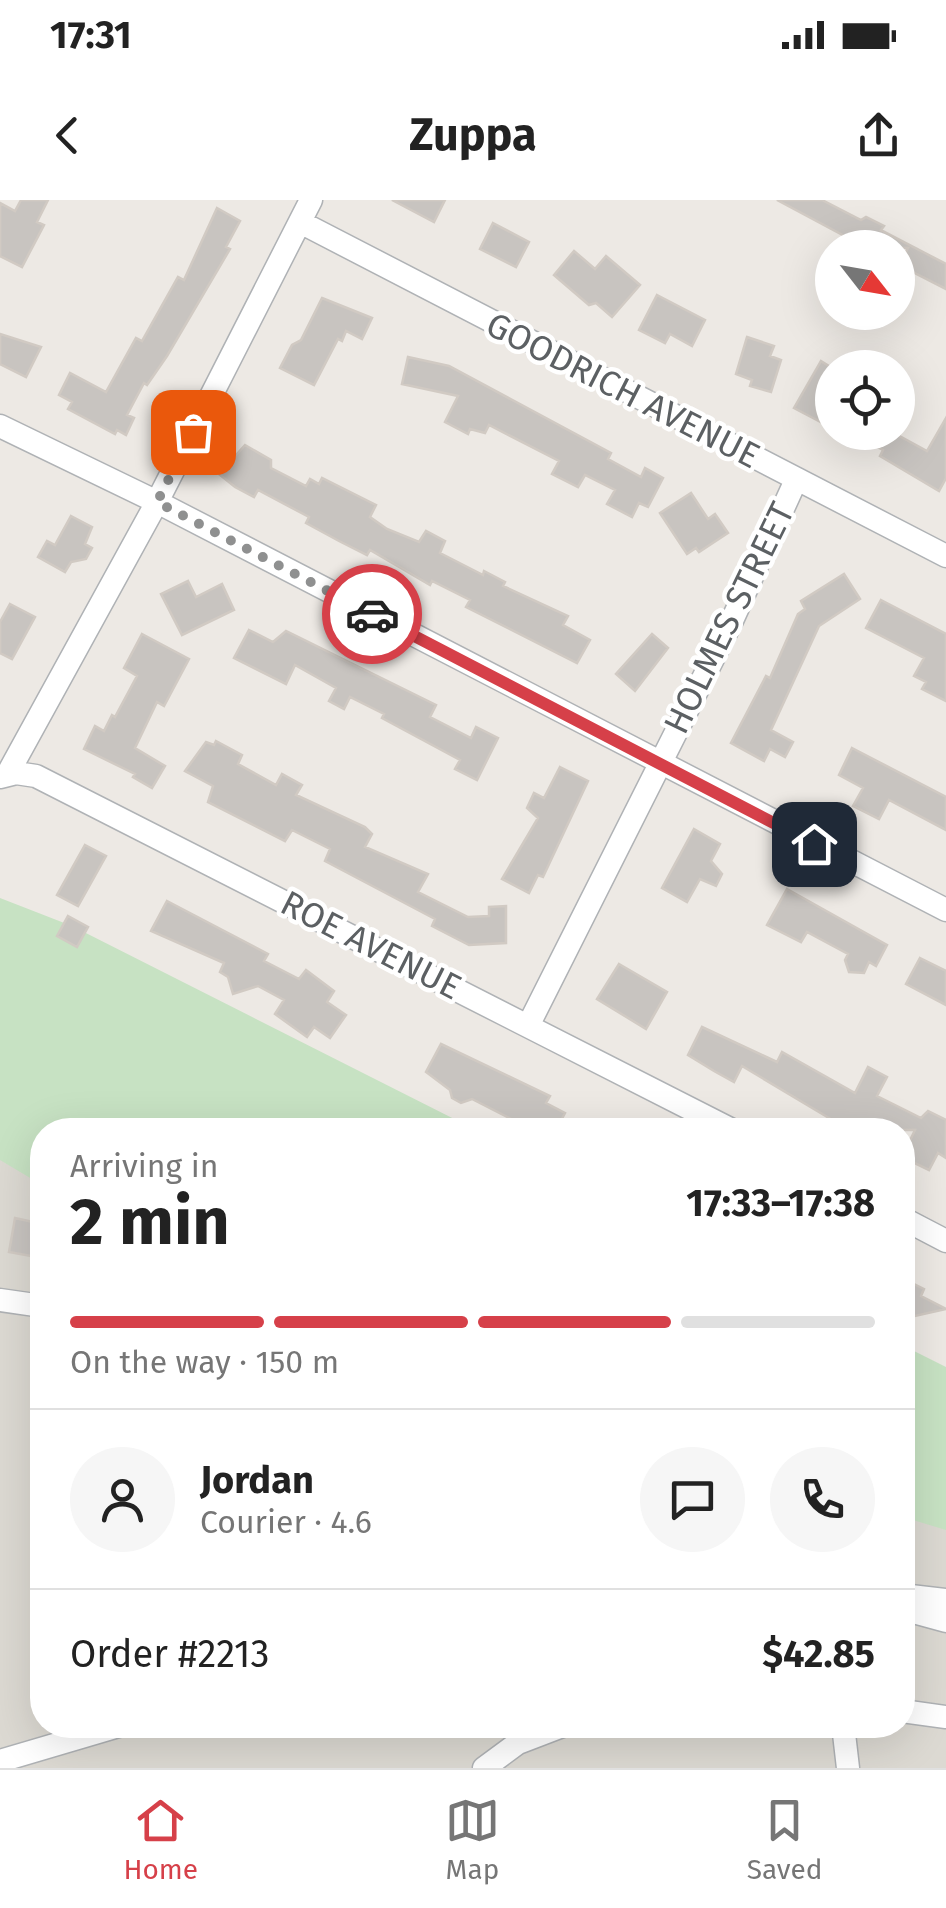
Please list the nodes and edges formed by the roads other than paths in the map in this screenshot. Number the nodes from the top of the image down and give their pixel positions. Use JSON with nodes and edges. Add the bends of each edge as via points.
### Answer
{"nodes":[{"id":1,"x":311,"y":200,"type":"edge"},
{"id":2,"x":300,"y":222,"type":"junction"},
{"id":3,"x":0,"y":426,"type":"edge"},
{"id":4,"x":796,"y":480,"type":"junction"},
{"id":5,"x":157,"y":502,"type":"junction"},
{"id":6,"x":946,"y":556,"type":"edge"},
{"id":7,"x":658,"y":764,"type":"junction"},
{"id":8,"x":3,"y":776,"type":"edge"},
{"id":9,"x":946,"y":910,"type":"edge"},
{"id":10,"x":529,"y":1024,"type":"junction"},
{"id":11,"x":709,"y":1118,"type":"edge"},
{"id":12,"x":915,"y":1225,"type":"edge"},
{"id":13,"x":946,"y":1241,"type":"edge"},
{"id":14,"x":0,"y":1300,"type":"edge"},
{"id":15,"x":30,"y":1304,"type":"edge"},
{"id":16,"x":915,"y":1596,"type":"edge"},
{"id":17,"x":946,"y":1600,"type":"edge"},
{"id":18,"x":915,"y":1613,"type":"edge"},
{"id":19,"x":946,"y":1621,"type":"edge"},
{"id":20,"x":915,"y":1713,"type":"edge"},
{"id":21,"x":946,"y":1717,"type":"edge"},
{"id":22,"x":78,"y":1738,"type":"edge"},
{"id":23,"x":533,"y":1738,"type":"edge"},
{"id":24,"x":845,"y":1738,"type":"edge"},
{"id":25,"x":0,"y":1761,"type":"edge"},
{"id":26,"x":484,"y":1768,"type":"edge"},
{"id":27,"x":848,"y":1768,"type":"edge"}],
"edges":[{"from":1,"to":2,"type":"street"},
{"from":2,"to":4,"type":"street","name":"GOODRICH AVENUE"},
{"from":2,"to":5,"type":"street"},
{"from":3,"to":5,"type":"street"},
{"from":4,"to":6,"type":"street","name":"GOODRICH AVENUE"},
{"from":4,"to":7,"type":"street","name":"HOLMES STREET"},
{"from":5,"to":7,"type":"street"},
{"from":5,"to":8,"type":"street"},
{"from":7,"to":9,"type":"street"},
{"from":7,"to":10,"type":"street","name":"HOLMES STREET"},
{"from":8,"to":10,"type":"street","name":"ROE AVENUE","via":[[36,776]]},
{"from":10,"to":11,"type":"street","name":"ROE AVENUE"},
{"from":12,"to":13,"type":"street"},
{"from":14,"to":15,"type":"street"},
{"from":16,"to":17,"type":"street"},
{"from":18,"to":19,"type":"street"},
{"from":20,"to":21,"type":"street"},
{"from":22,"to":25,"type":"street"},
{"from":23,"to":26,"type":"street"},
{"from":24,"to":27,"type":"street"}]}
